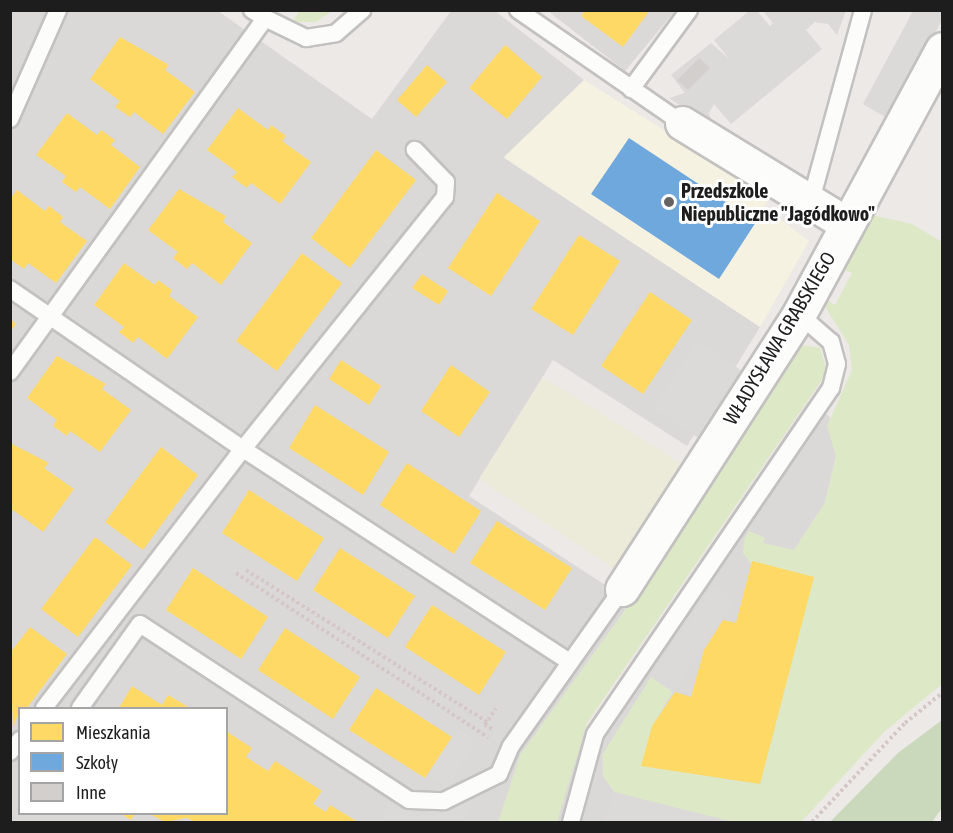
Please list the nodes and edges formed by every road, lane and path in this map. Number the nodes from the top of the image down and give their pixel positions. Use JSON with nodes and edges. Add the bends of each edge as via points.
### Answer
{"nodes":[{"id":1,"x":58,"y":10,"type":"edge"},
{"id":2,"x":362,"y":10,"type":"edge"},
{"id":3,"x":518,"y":10,"type":"edge"},
{"id":4,"x":689,"y":10,"type":"edge"},
{"id":5,"x":863,"y":10,"type":"edge"},
{"id":6,"x":258,"y":14,"type":"edge"},
{"id":7,"x":942,"y":49,"type":"edge"},
{"id":8,"x":631,"y":88,"type":"junction"},
{"id":9,"x":10,"y":119,"type":"edge"},
{"id":10,"x":682,"y":123,"type":"joint"},
{"id":11,"x":415,"y":150,"type":"dead end"},
{"id":12,"x":810,"y":204,"type":"junction"},
{"id":13,"x":847,"y":224,"type":"junction"},
{"id":14,"x":10,"y":289,"type":"edge"},
{"id":15,"x":799,"y":314,"type":"junction"},
{"id":16,"x":50,"y":317,"type":"junction"},
{"id":17,"x":10,"y":372,"type":"edge"},
{"id":18,"x":243,"y":449,"type":"junction"},
{"id":19,"x":246,"y":570,"type":"dead end"},
{"id":20,"x":236,"y":573,"type":"dead end"},
{"id":21,"x":622,"y":589,"type":"joint"},
{"id":22,"x":570,"y":662,"type":"junction"},
{"id":23,"x":942,"y":693,"type":"edge"},
{"id":24,"x":45,"y":707,"type":"edge"},
{"id":25,"x":81,"y":707,"type":"edge"},
{"id":26,"x":487,"y":722,"type":"dead end"},
{"id":27,"x":509,"y":751,"type":"junction"},
{"id":28,"x":571,"y":822,"type":"edge"},
{"id":29,"x":812,"y":822,"type":"edge"}],
"edges":[{"from":1,"to":9,"type":"lane"},
{"from":2,"to":6,"type":"lane","via":[[336,33],[306,38]]},
{"from":3,"to":8,"type":"lane"},
{"from":4,"to":8,"type":"lane"},
{"from":5,"to":12,"type":"lane"},
{"from":6,"to":16,"type":"lane"},
{"from":7,"to":13,"type":"street","name":"WŁADYSŁAWA GRABSKIEGO"},
{"from":8,"to":10,"type":"lane"},
{"from":10,"to":12,"type":"street"},
{"from":11,"to":18,"type":"lane","via":[[446,182],[445,197]]},
{"from":12,"to":13,"type":"street"},
{"from":13,"to":15,"type":"street","name":"WŁADYSŁAWA GRABSKIEGO"},
{"from":14,"to":16,"type":"lane"},
{"from":15,"to":21,"type":"street","name":"WŁADYSŁAWA GRABSKIEGO"},
{"from":15,"to":28,"type":"lane","via":[[831,342],[837,364],[831,388],[595,734]]},
{"from":16,"to":17,"type":"lane"},
{"from":16,"to":18,"type":"lane"},
{"from":18,"to":22,"type":"lane"},
{"from":18,"to":24,"type":"lane"},
{"from":19,"to":26,"type":"path"},
{"from":20,"to":27,"type":"path"},
{"from":21,"to":22,"type":"lane"},
{"from":22,"to":27,"type":"lane"},
{"from":23,"to":29,"type":"path","via":[[905,723]]},
{"from":25,"to":27,"type":"lane","via":[[140,624],[419,804],[444,801],[499,774]]}]}
